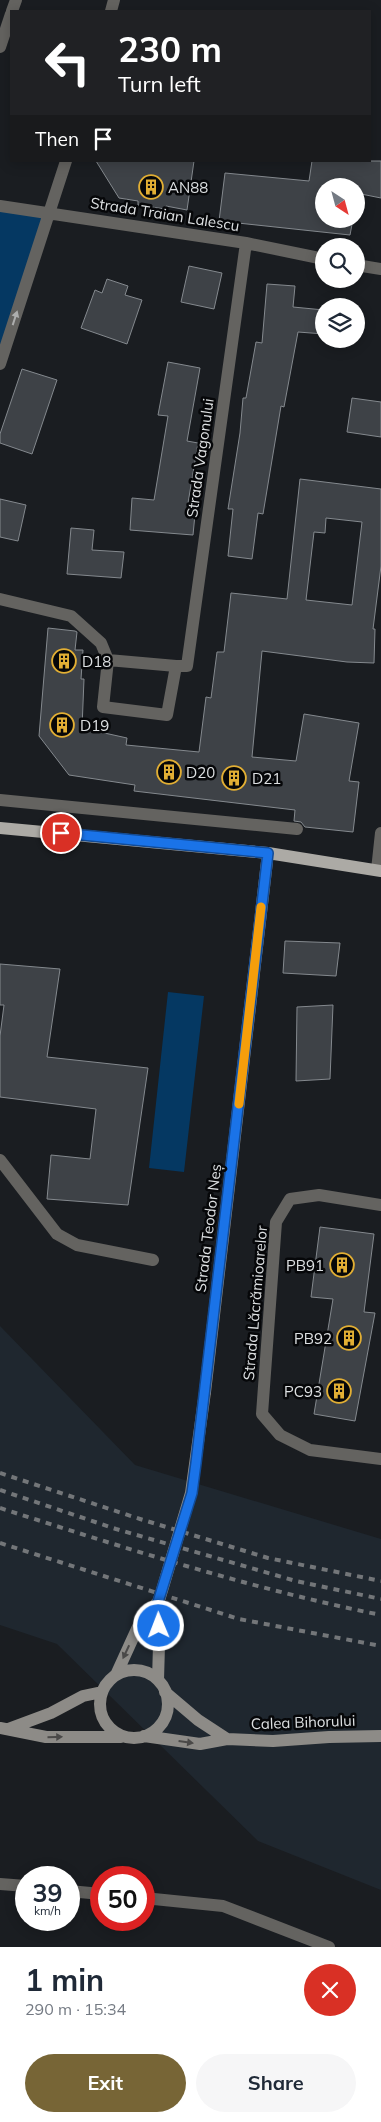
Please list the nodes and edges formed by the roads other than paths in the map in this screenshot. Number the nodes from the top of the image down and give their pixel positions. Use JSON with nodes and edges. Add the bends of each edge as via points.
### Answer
{"nodes":[{"id":1,"x":10,"y":19,"type":"edge"},
{"id":2,"x":0,"y":47,"type":"edge"},
{"id":3,"x":66,"y":162,"type":"edge"},
{"id":4,"x":0,"y":206,"type":"edge"},
{"id":5,"x":50,"y":213,"type":"junction"},
{"id":6,"x":246,"y":243,"type":"junction"},
{"id":7,"x":315,"y":257,"type":"edge"},
{"id":8,"x":365,"y":266,"type":"edge"},
{"id":9,"x":381,"y":269,"type":"edge"},
{"id":10,"x":0,"y":364,"type":"edge"},
{"id":11,"x":0,"y":599,"type":"edge"},
{"id":12,"x":108,"y":660,"type":"junction"},
{"id":13,"x":176,"y":666,"type":"junction"},
{"id":14,"x":0,"y":800,"type":"edge"},
{"id":15,"x":0,"y":828,"type":"edge"},
{"id":16,"x":296,"y":829,"type":"dead end"},
{"id":17,"x":381,"y":833,"type":"edge"},
{"id":18,"x":268,"y":853,"type":"junction"},
{"id":19,"x":379,"y":870,"type":"edge"},
{"id":20,"x":0,"y":1160,"type":"edge"},
{"id":21,"x":381,"y":1205,"type":"edge"},
{"id":22,"x":153,"y":1260,"type":"dead end"},
{"id":23,"x":381,"y":1459,"type":"edge"},
{"id":24,"x":159,"y":1600,"type":"junction"},
{"id":25,"x":116,"y":1675,"type":"junction"},
{"id":26,"x":158,"y":1680,"type":"junction"},
{"id":27,"x":102,"y":1692,"type":"junction"},
{"id":28,"x":165,"y":1692,"type":"junction"},
{"id":29,"x":4,"y":1728,"type":"edge"},
{"id":30,"x":144,"y":1736,"type":"junction"},
{"id":31,"x":381,"y":1736,"type":"edge"},
{"id":32,"x":123,"y":1737,"type":"junction"},
{"id":33,"x":227,"y":1739,"type":"junction"},
{"id":34,"x":0,"y":1884,"type":"edge"},
{"id":35,"x":15,"y":1885,"type":"edge"},
{"id":36,"x":155,"y":1899,"type":"edge"},
{"id":37,"x":329,"y":1947,"type":"edge"}],
"edges":[{"from":1,"to":2,"type":"street"},
{"from":3,"to":5,"type":"street"},
{"from":4,"to":5,"type":"street","name":"Strada Traian Lalescu"},
{"from":5,"to":6,"type":"street","name":"Strada Traian Lalescu"},
{"from":10,"to":5,"type":"street","one_way":true},
{"from":6,"to":7,"type":"street","name":"Strada Traian Lalescu"},
{"from":6,"to":13,"type":"street","name":"Strada Vagonului","via":[[187,666]]},
{"from":8,"to":9,"type":"street"},
{"from":11,"to":12,"type":"street","via":[[71,616],[101,643]]},
{"from":12,"to":13,"type":"street"},
{"from":12,"to":13,"type":"street","via":[[103,707],[167,715]]},
{"from":14,"to":16,"type":"street"},
{"from":15,"to":18,"type":"main road"},
{"from":17,"to":19,"type":"street"},
{"from":18,"to":19,"type":"main road"},
{"from":18,"to":24,"type":"main road","name":"Strada Teodor Neș","bridge":true,"via":[[192,1493]]},
{"from":20,"to":22,"type":"street","via":[[56,1234],[78,1245]]},
{"from":21,"to":23,"type":"street","name":"Strada Lăcrămioarelor","via":[[319,1195],[290,1199],[276,1222],[262,1414],[280,1436],[310,1450]]},
{"from":24,"to":25,"type":"main road","name":"Strada Teodor Neș","one_way":true,"via":[[142,1618]]},
{"from":24,"to":26,"type":"main road","name":"Strada Teodor Neș"},
{"from":25,"to":26,"type":"main road","via":[[126,1670],[138,1670]]},
{"from":25,"to":27,"type":"main road"},
{"from":26,"to":28,"type":"main road"},
{"from":27,"to":29,"type":"main road","via":[[83,1696],[51,1713]]},
{"from":27,"to":32,"type":"main road","via":[[101,1714],[113,1732]]},
{"from":28,"to":30,"type":"main road","via":[[168,1701],[164,1718],[154,1732]]},
{"from":28,"to":33,"type":"main road"},
{"from":29,"to":32,"type":"main road","one_way":true,"via":[[46,1737]]},
{"from":30,"to":32,"type":"main road"},
{"from":30,"to":33,"type":"main road","name":"Calea Bihorului","one_way":true,"via":[[200,1744]]},
{"from":31,"to":33,"type":"main road","name":"Calea Bihorului","via":[[273,1741]]},
{"from":34,"to":35,"type":"street"},
{"from":36,"to":37,"type":"street","via":[[223,1906]]}]}
